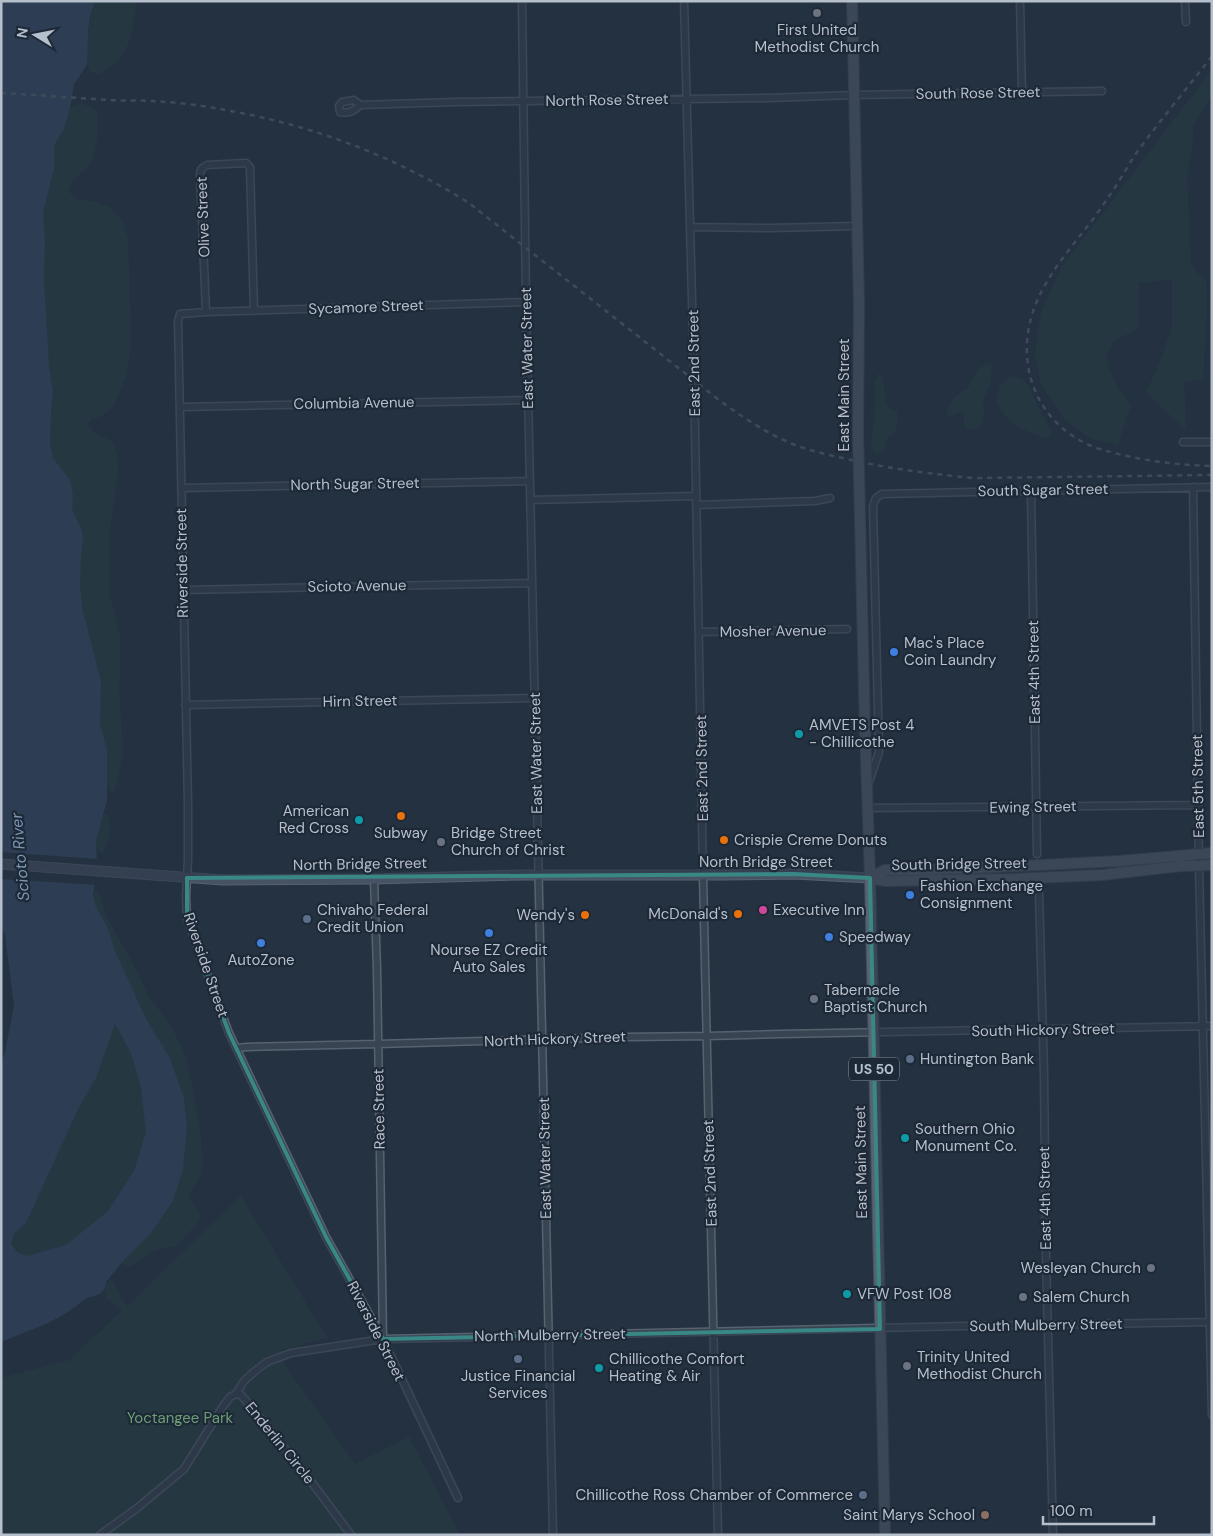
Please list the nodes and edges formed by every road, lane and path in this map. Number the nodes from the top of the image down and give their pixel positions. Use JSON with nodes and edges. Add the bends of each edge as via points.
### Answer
{"nodes":[{"id":1,"x":522,"y":1,"type":"edge"},
{"id":2,"x":684,"y":1,"type":"edge"},
{"id":3,"x":852,"y":1,"type":"edge"},
{"id":4,"x":1020,"y":1,"type":"edge"},
{"id":5,"x":1185,"y":1,"type":"edge"},
{"id":6,"x":1186,"y":22,"type":"dead end"},
{"id":7,"x":1102,"y":91,"type":"dead end"},
{"id":8,"x":1022,"y":93,"type":"junction"},
{"id":9,"x":854,"y":95,"type":"junction"},
{"id":10,"x":686,"y":99,"type":"junction"},
{"id":11,"x":523,"y":100,"type":"junction"},
{"id":12,"x":360,"y":105,"type":"dead end"},
{"id":13,"x":857,"y":226,"type":"junction"},
{"id":14,"x":691,"y":227,"type":"junction"},
{"id":15,"x":526,"y":302,"type":"junction"},
{"id":16,"x":254,"y":311,"type":"junction"},
{"id":17,"x":206,"y":312,"type":"junction"},
{"id":18,"x":529,"y":400,"type":"junction"},
{"id":19,"x":180,"y":407,"type":"junction"},
{"id":20,"x":1183,"y":442,"type":"dead end"},
{"id":21,"x":1212,"y":442,"type":"edge"},
{"id":22,"x":530,"y":481,"type":"junction"},
{"id":23,"x":1193,"y":487,"type":"junction"},
{"id":24,"x":1212,"y":487,"type":"edge"},
{"id":25,"x":181,"y":488,"type":"junction"},
{"id":26,"x":1031,"y":490,"type":"junction"},
{"id":27,"x":696,"y":496,"type":"junction"},
{"id":28,"x":830,"y":498,"type":"dead end"},
{"id":29,"x":876,"y":498,"type":"joint"},
{"id":30,"x":530,"y":500,"type":"junction"},
{"id":31,"x":696,"y":505,"type":"junction"},
{"id":32,"x":532,"y":583,"type":"junction"},
{"id":33,"x":183,"y":590,"type":"junction"},
{"id":34,"x":848,"y":629,"type":"dead end"},
{"id":35,"x":699,"y":632,"type":"junction"},
{"id":36,"x":534,"y":698,"type":"junction"},
{"id":37,"x":185,"y":705,"type":"junction"},
{"id":38,"x":867,"y":788,"type":"junction"},
{"id":39,"x":1198,"y":805,"type":"junction"},
{"id":40,"x":1037,"y":807,"type":"junction"},
{"id":41,"x":867,"y":808,"type":"junction"},
{"id":42,"x":1199,"y":853,"type":"junction"},
{"id":43,"x":1212,"y":853,"type":"edge"},
{"id":44,"x":1037,"y":854,"type":"dead end"},
{"id":45,"x":1,"y":864,"type":"edge"},
{"id":46,"x":1199,"y":866,"type":"junction"},
{"id":47,"x":1212,"y":866,"type":"edge"},
{"id":48,"x":538,"y":875,"type":"junction"},
{"id":49,"x":703,"y":875,"type":"junction"},
{"id":50,"x":187,"y":878,"type":"junction"},
{"id":51,"x":374,"y":878,"type":"junction"},
{"id":52,"x":870,"y":878,"type":"junction"},
{"id":53,"x":1039,"y":892,"type":"dead end"},
{"id":54,"x":1212,"y":1026,"type":"edge"},
{"id":55,"x":1204,"y":1027,"type":"junction"},
{"id":56,"x":1042,"y":1030,"type":"junction"},
{"id":57,"x":873,"y":1032,"type":"junction"},
{"id":58,"x":708,"y":1036,"type":"junction"},
{"id":59,"x":542,"y":1038,"type":"junction"},
{"id":60,"x":378,"y":1044,"type":"junction"},
{"id":61,"x":236,"y":1048,"type":"junction"},
{"id":62,"x":1209,"y":1171,"type":"edge"},
{"id":63,"x":1211,"y":1322,"type":"edge"},
{"id":64,"x":1048,"y":1325,"type":"junction"},
{"id":65,"x":880,"y":1328,"type":"junction"},
{"id":66,"x":714,"y":1332,"type":"junction"},
{"id":67,"x":549,"y":1335,"type":"junction"},
{"id":68,"x":383,"y":1339,"type":"junction"},
{"id":69,"x":236,"y":1394,"type":"junction"},
{"id":70,"x":1212,"y":1414,"type":"edge"},
{"id":71,"x":458,"y":1498,"type":"dead end"},
{"id":72,"x":100,"y":1535,"type":"edge"},
{"id":73,"x":351,"y":1535,"type":"edge"},
{"id":74,"x":553,"y":1535,"type":"edge"},
{"id":75,"x":718,"y":1535,"type":"edge"},
{"id":76,"x":885,"y":1535,"type":"edge"},
{"id":77,"x":1053,"y":1535,"type":"edge"}],
"edges":[{"from":1,"to":11,"type":"street","name":"East Water Street"},
{"from":2,"to":10,"type":"street","name":"East 2nd Street"},
{"from":3,"to":9,"type":"main road","name":"East Main Street"},
{"from":4,"to":8,"type":"street"},
{"from":5,"to":6,"type":"street"},
{"from":7,"to":8,"type":"street","name":"South Rose Street"},
{"from":8,"to":9,"type":"street","name":"South Rose Street"},
{"from":9,"to":10,"type":"street","name":"North Rose Street"},
{"from":9,"to":13,"type":"main road","name":"East Main Street"},
{"from":10,"to":11,"type":"street","name":"North Rose Street"},
{"from":10,"to":14,"type":"street","name":"East 2nd Street"},
{"from":11,"to":12,"type":"street","name":"North Rose Street"},
{"from":11,"to":15,"type":"street","name":"East Water Street"},
{"from":13,"to":14,"type":"street"},
{"from":13,"to":38,"type":"main road","name":"East Main Street","bridge":true,"via":[[858,434]]},
{"from":14,"to":27,"type":"street","name":"East 2nd Street"},
{"from":15,"to":16,"type":"street","name":"Sycamore Street"},
{"from":15,"to":18,"type":"street","name":"East Water Street"},
{"from":16,"to":17,"type":"street","name":"Sycamore Street"},
{"from":16,"to":17,"type":"street","name":"Olive Street","via":[[250,167],[246,163],[207,165],[200,173]]},
{"from":17,"to":19,"type":"street","name":"Riverside Street","via":[[184,313],[178,317]]},
{"from":18,"to":19,"type":"street","name":"Columbia Avenue"},
{"from":18,"to":22,"type":"street","name":"East Water Street"},
{"from":19,"to":25,"type":"street","name":"Riverside Street"},
{"from":20,"to":21,"type":"street"},
{"from":22,"to":25,"type":"street","name":"North Sugar Street"},
{"from":22,"to":30,"type":"street","name":"East Water Street"},
{"from":23,"to":24,"type":"street","name":"South Sugar Street"},
{"from":23,"to":26,"type":"street","name":"South Sugar Street"},
{"from":23,"to":39,"type":"street","name":"East 5th Street"},
{"from":25,"to":33,"type":"street","name":"Riverside Street"},
{"from":26,"to":29,"type":"street","name":"South Sugar Street","via":[[882,494]]},
{"from":26,"to":40,"type":"street","name":"East 4th Street"},
{"from":27,"to":30,"type":"street"},
{"from":27,"to":31,"type":"street","name":"East 2nd Street"},
{"from":28,"to":31,"type":"street"},
{"from":29,"to":38,"type":"street","name":"East Main Street","via":[[873,506],[879,752]]},
{"from":30,"to":32,"type":"street","name":"East Water Street"},
{"from":31,"to":35,"type":"street","name":"East 2nd Street"},
{"from":32,"to":33,"type":"street","name":"Scioto Avenue"},
{"from":32,"to":36,"type":"street","name":"East Water Street"},
{"from":33,"to":37,"type":"street","name":"Riverside Street"},
{"from":34,"to":35,"type":"street","name":"Mosher Avenue"},
{"from":35,"to":49,"type":"street","name":"East 2nd Street"},
{"from":36,"to":37,"type":"street","name":"Hirn Street"},
{"from":36,"to":48,"type":"street","name":"East Water Street"},
{"from":37,"to":50,"type":"street","name":"Riverside Street"},
{"from":38,"to":41,"type":"main road","name":"East Main Street"},
{"from":39,"to":40,"type":"street","name":"Ewing Street"},
{"from":39,"to":42,"type":"street","name":"East 5th Street"},
{"from":40,"to":41,"type":"street","name":"Ewing Street"},
{"from":40,"to":44,"type":"street","name":"East 4th Street"},
{"from":41,"to":52,"type":"main road","name":"East Main Street"},
{"from":42,"to":43,"type":"main road","name":"South Bridge Street"},
{"from":42,"to":46,"type":"street","name":"East 5th Street"},
{"from":42,"to":52,"type":"main road","name":"South Bridge Street","via":[[1080,863],[885,870]]},
{"from":45,"to":50,"type":"main road","name":"North Bridge Street"},
{"from":46,"to":47,"type":"main road","name":"South Bridge Street"},
{"from":46,"to":52,"type":"main road","name":"South Bridge Street","via":[[1012,879],[886,881]]},
{"from":46,"to":55,"type":"street","name":"East 5th Street"},
{"from":48,"to":49,"type":"main road","name":"North Bridge Street"},
{"from":48,"to":51,"type":"main road","name":"North Bridge Street"},
{"from":48,"to":59,"type":"street","name":"East Water Street"},
{"from":49,"to":52,"type":"main road","name":"North Bridge Street","via":[[794,874]]},
{"from":49,"to":58,"type":"street","name":"East 2nd Street"},
{"from":50,"to":51,"type":"main road","name":"North Bridge Street"},
{"from":50,"to":61,"type":"street","name":"Riverside Street","via":[[187,919]]},
{"from":51,"to":60,"type":"street","name":"Race Street"},
{"from":52,"to":57,"type":"main road","name":"East Main Street","number":"US 50"},
{"from":53,"to":56,"type":"street","name":"East 4th Street"},
{"from":54,"to":55,"type":"street","name":"South Hickory Street"},
{"from":55,"to":56,"type":"street","name":"South Hickory Street"},
{"from":55,"to":62,"type":"street","name":"East 5th Street"},
{"from":56,"to":57,"type":"street","name":"South Hickory Street"},
{"from":56,"to":64,"type":"street","name":"East 4th Street"},
{"from":57,"to":58,"type":"street","name":"North Hickory Street"},
{"from":57,"to":65,"type":"main road","name":"East Main Street","number":"US 50"},
{"from":58,"to":59,"type":"street","name":"North Hickory Street"},
{"from":58,"to":66,"type":"street","name":"East 2nd Street"},
{"from":59,"to":60,"type":"street","name":"North Hickory Street"},
{"from":59,"to":67,"type":"street","name":"East Water Street"},
{"from":60,"to":61,"type":"street","name":"North Hickory Street"},
{"from":60,"to":68,"type":"street","name":"Race Street"},
{"from":61,"to":68,"type":"street","name":"Riverside Street","via":[[326,1236]]},
{"from":62,"to":63,"type":"street","name":"East 5th Street"},
{"from":63,"to":64,"type":"street","name":"South Mulberry Street"},
{"from":63,"to":70,"type":"street","name":"East 5th Street"},
{"from":64,"to":65,"type":"street","name":"South Mulberry Street"},
{"from":64,"to":77,"type":"street","name":"East 4th Street"},
{"from":65,"to":66,"type":"street","name":"North Mulberry Street"},
{"from":65,"to":76,"type":"main road","name":"East Main Street","number":"US 50"},
{"from":66,"to":67,"type":"street","name":"North Mulberry Street"},
{"from":66,"to":75,"type":"street","name":"East 2nd Street"},
{"from":67,"to":68,"type":"street","name":"North Mulberry Street"},
{"from":67,"to":74,"type":"street","name":"East Water Street"},
{"from":68,"to":69,"type":"street","name":"North Mulberry Street","via":[[291,1353],[254,1371]]},
{"from":68,"to":71,"type":"street","name":"Riverside Street"},
{"from":69,"to":72,"type":"street","name":"Enderlin Circle","via":[[222,1408],[184,1469]]},
{"from":69,"to":73,"type":"street","name":"Enderlin Circle","via":[[248,1402]]}]}
